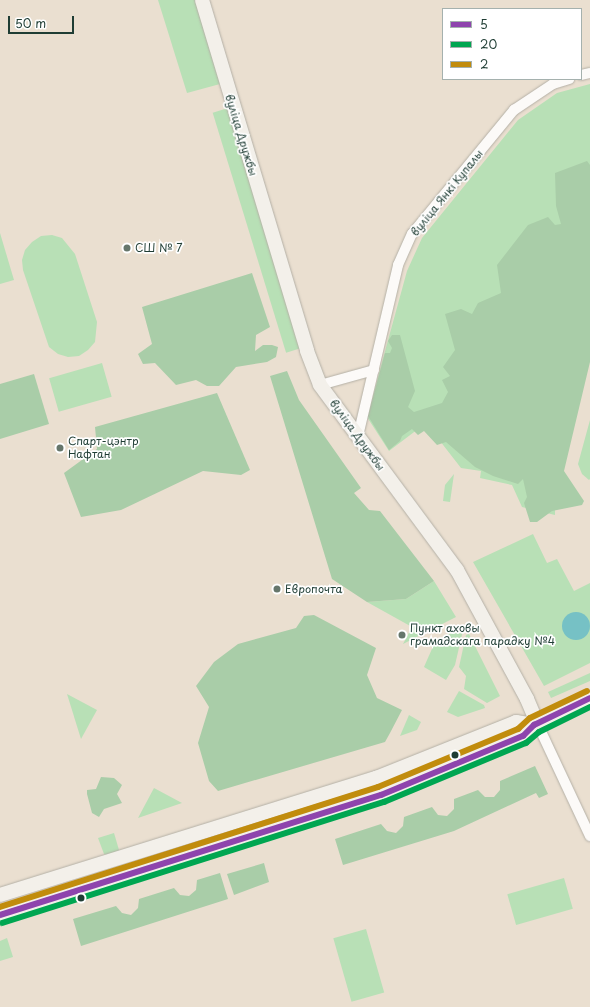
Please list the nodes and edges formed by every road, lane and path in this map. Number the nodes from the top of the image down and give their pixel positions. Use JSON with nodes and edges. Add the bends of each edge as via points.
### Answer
{"nodes":[{"id":1,"x":202,"y":0,"type":"edge"},
{"id":2,"x":566,"y":80,"type":"edge"},
{"id":3,"x":374,"y":370,"type":"junction"},
{"id":4,"x":320,"y":385,"type":"junction"},
{"id":5,"x":358,"y":436,"type":"junction"},
{"id":6,"x":590,"y":698,"type":"edge"},
{"id":7,"x":535,"y":724,"type":"junction"},
{"id":8,"x":590,"y":836,"type":"edge"},
{"id":9,"x":0,"y":895,"type":"edge"},
{"id":10,"x":0,"y":915,"type":"edge"}],
"edges":[{"from":1,"to":4,"type":"main road","name":"вуліца Дружбы","via":[[306,351]]},
{"from":2,"to":3,"type":"street","name":"вуліца Янкі Купалы","via":[[553,84],[514,110],[412,234],[398,265]]},
{"from":3,"to":4,"type":"street"},
{"from":3,"to":5,"type":"street","name":"вуліца Янкі Купалы"},
{"from":4,"to":5,"type":"main road","name":"вуліца Дружбы"},
{"from":5,"to":7,"type":"main road","name":"вуліца Дружбы","via":[[457,570],[527,699]]},
{"from":6,"to":7,"type":"main road"},
{"from":7,"to":8,"type":"street","name":"вуліца Дружбы"},
{"from":7,"to":9,"type":"main road","via":[[516,722],[376,778]]},
{"from":7,"to":10,"type":"main road","via":[[523,736],[381,795]]}]}
